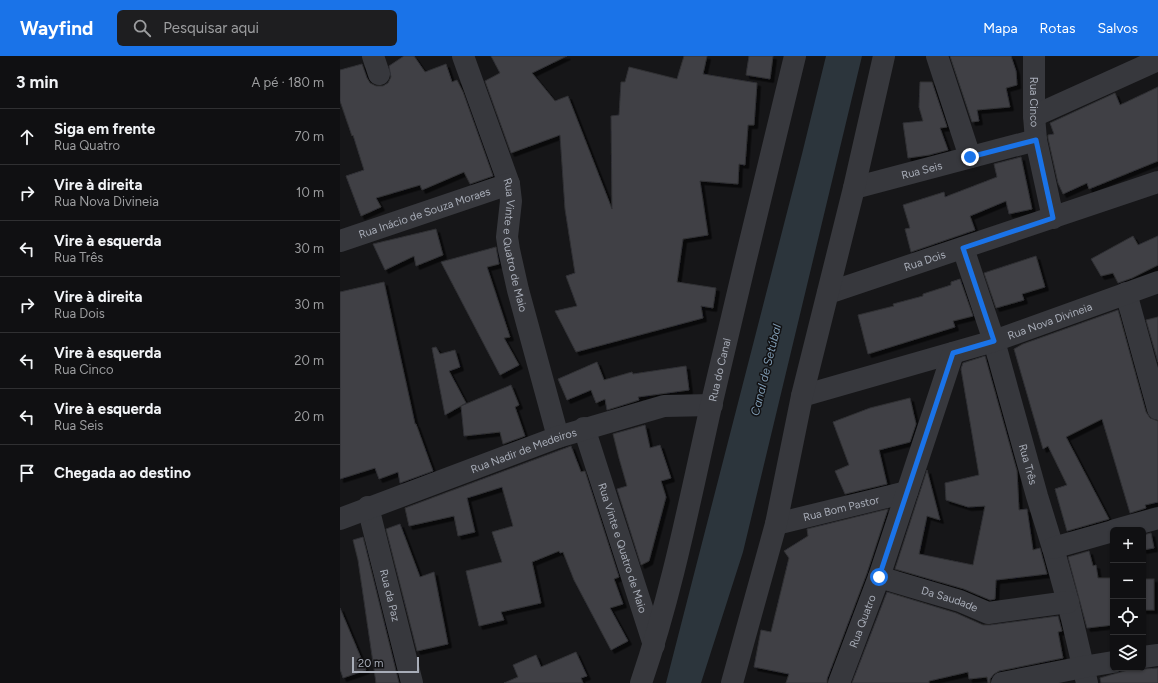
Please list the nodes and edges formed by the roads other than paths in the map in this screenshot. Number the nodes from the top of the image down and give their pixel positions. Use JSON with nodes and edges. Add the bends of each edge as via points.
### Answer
{"nodes":[{"id":1,"x":463,"y":56,"type":"edge"},
{"id":2,"x":795,"y":56,"type":"edge"},
{"id":3,"x":884,"y":56,"type":"edge"},
{"id":4,"x":937,"y":56,"type":"edge"},
{"id":5,"x":1034,"y":56,"type":"edge"},
{"id":6,"x":1158,"y":60,"type":"edge"},
{"id":7,"x":1034,"y":116,"type":"junction"},
{"id":8,"x":1036,"y":140,"type":"junction"},
{"id":9,"x":970,"y":157,"type":"junction"},
{"id":10,"x":1158,"y":182,"type":"edge"},
{"id":11,"x":509,"y":184,"type":"junction"},
{"id":12,"x":854,"y":188,"type":"junction"},
{"id":13,"x":1053,"y":218,"type":"junction"},
{"id":14,"x":340,"y":240,"type":"edge"},
{"id":15,"x":963,"y":248,"type":"junction"},
{"id":16,"x":1158,"y":282,"type":"edge"},
{"id":17,"x":828,"y":293,"type":"junction"},
{"id":18,"x":1126,"y":293,"type":"junction"},
{"id":19,"x":994,"y":341,"type":"junction"},
{"id":20,"x":953,"y":353,"type":"junction"},
{"id":21,"x":802,"y":396,"type":"junction"},
{"id":22,"x":712,"y":405,"type":"junction"},
{"id":23,"x":1158,"y":409,"type":"edge"},
{"id":24,"x":584,"y":428,"type":"junction"},
{"id":25,"x":558,"y":437,"type":"junction"},
{"id":26,"x":907,"y":492,"type":"junction"},
{"id":27,"x":368,"y":507,"type":"junction"},
{"id":28,"x":1158,"y":518,"type":"edge"},
{"id":29,"x":340,"y":519,"type":"edge"},
{"id":30,"x":776,"y":524,"type":"junction"},
{"id":31,"x":1125,"y":527,"type":"edge"},
{"id":32,"x":1110,"y":531,"type":"edge"},
{"id":33,"x":1053,"y":548,"type":"junction"},
{"id":34,"x":879,"y":577,"type":"junction"},
{"id":35,"x":1068,"y":602,"type":"junction"},
{"id":36,"x":654,"y":644,"type":"junction"},
{"id":37,"x":1158,"y":654,"type":"edge"},
{"id":38,"x":1146,"y":656,"type":"edge"},
{"id":39,"x":1110,"y":663,"type":"edge"},
{"id":40,"x":1085,"y":675,"type":"edge"},
{"id":41,"x":412,"y":683,"type":"edge"},
{"id":42,"x":640,"y":683,"type":"edge"},
{"id":43,"x":732,"y":683,"type":"edge"},
{"id":44,"x":839,"y":683,"type":"edge"},
{"id":45,"x":1002,"y":683,"type":"edge"}],
"edges":[{"from":1,"to":11,"type":"street","name":"Rua Vinte e Quatro de Maio"},
{"from":2,"to":22,"type":"street","name":"Rua do Canal"},
{"from":3,"to":12,"type":"street"},
{"from":4,"to":9,"type":"street"},
{"from":5,"to":7,"type":"street","name":"Rua Cinco"},
{"from":6,"to":7,"type":"street"},
{"from":7,"to":8,"type":"street","name":"Rua Cinco"},
{"from":8,"to":9,"type":"street","name":"Rua Seis"},
{"from":8,"to":13,"type":"street","name":"Rua Cinco"},
{"from":9,"to":12,"type":"street","name":"Rua Seis"},
{"from":10,"to":13,"type":"street","name":"Rua Dois"},
{"from":11,"to":14,"type":"street","name":"Rua Inácio de Souza Moraes"},
{"from":11,"to":25,"type":"street","name":"Rua Vinte e Quatro de Maio","via":[[509,250]]},
{"from":12,"to":17,"type":"street"},
{"from":13,"to":15,"type":"street","name":"Rua Dois"},
{"from":15,"to":17,"type":"street","name":"Rua Dois"},
{"from":15,"to":19,"type":"street","name":"Rua Três"},
{"from":16,"to":18,"type":"street","name":"Rua Nova Divineia"},
{"from":17,"to":21,"type":"street"},
{"from":18,"to":19,"type":"street","name":"Rua Nova Divineia"},
{"from":18,"to":23,"type":"street"},
{"from":19,"to":20,"type":"street","name":"Rua Nova Divineia"},
{"from":19,"to":33,"type":"street","name":"Rua Três"},
{"from":20,"to":21,"type":"street","name":"Rua Nova Divineia"},
{"from":20,"to":26,"type":"street","name":"Rua Quatro"},
{"from":21,"to":30,"type":"street"},
{"from":22,"to":24,"type":"street","name":"Rua Nadir de Medeiros","via":[[664,406]]},
{"from":22,"to":36,"type":"street","name":"Rua do Canal","via":[[672,581]]},
{"from":24,"to":25,"type":"street","name":"Rua Nadir de Medeiros"},
{"from":24,"to":36,"type":"street","name":"Rua Vinte e Quatro de Maio"},
{"from":25,"to":27,"type":"street","name":"Rua Nadir de Medeiros"},
{"from":26,"to":30,"type":"street","name":"Rua Bom Pastor"},
{"from":26,"to":34,"type":"street","name":"Rua Quatro"},
{"from":27,"to":29,"type":"street","name":"Rua Nadir de Medeiros"},
{"from":27,"to":41,"type":"street","name":"Rua da Paz"},
{"from":28,"to":31,"type":"street"},
{"from":30,"to":43,"type":"street"},
{"from":32,"to":33,"type":"street"},
{"from":33,"to":35,"type":"street","name":"Rua Três"},
{"from":34,"to":35,"type":"street","name":"Da Saudade","via":[[960,601],[988,613]]},
{"from":34,"to":44,"type":"street","name":"Rua Quatro"},
{"from":35,"to":40,"type":"street","name":"Rua Três"},
{"from":36,"to":42,"type":"street","name":"Rua do Canal"},
{"from":37,"to":38,"type":"street"},
{"from":39,"to":40,"type":"street"},
{"from":40,"to":45,"type":"street"}]}
